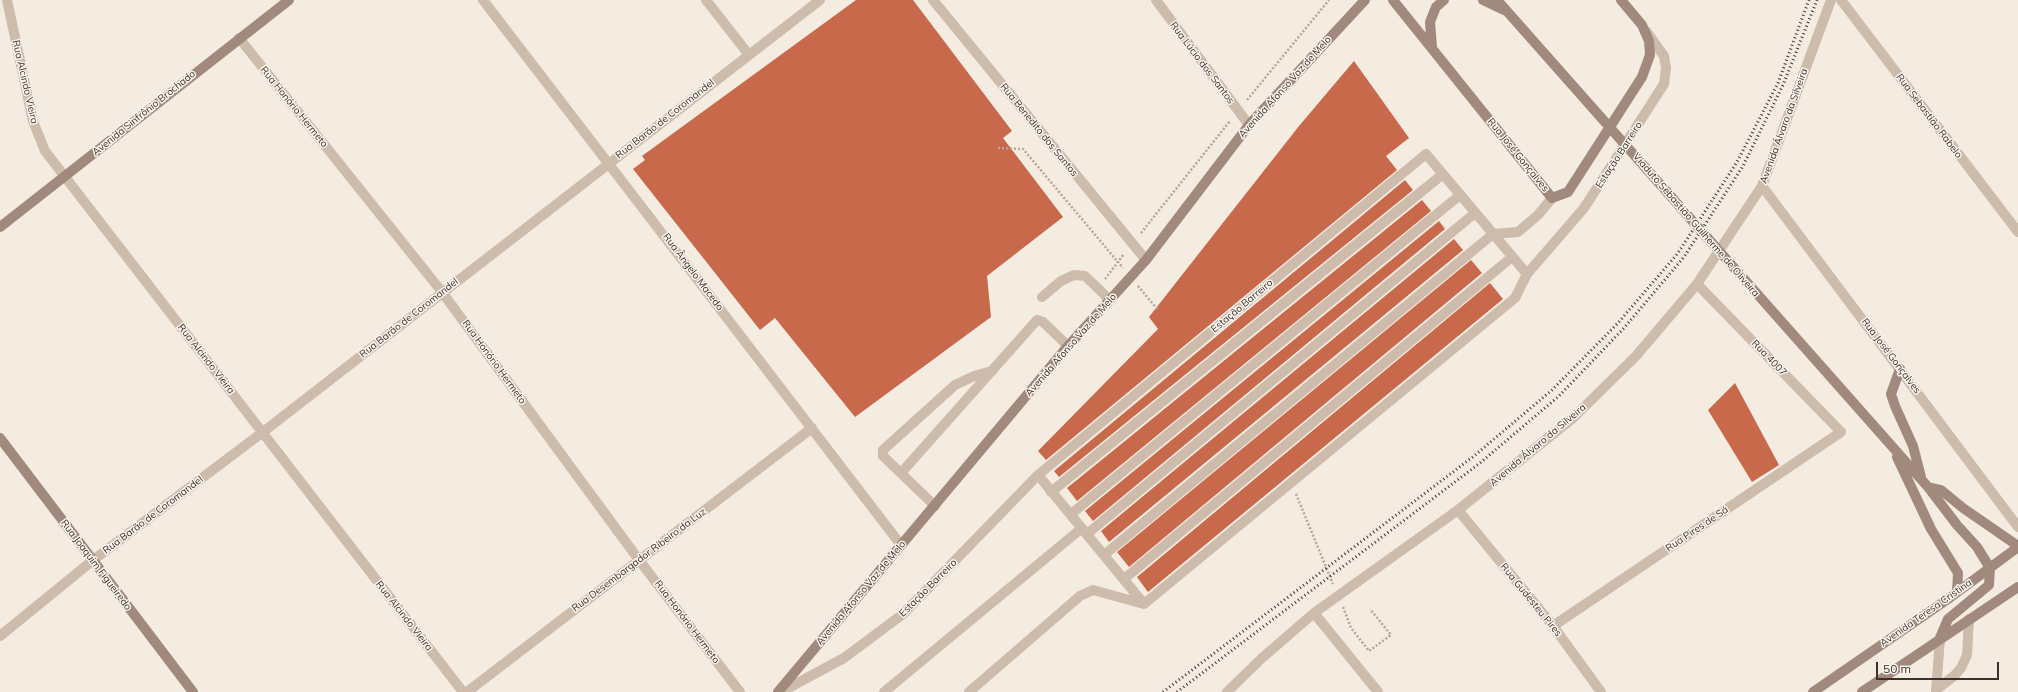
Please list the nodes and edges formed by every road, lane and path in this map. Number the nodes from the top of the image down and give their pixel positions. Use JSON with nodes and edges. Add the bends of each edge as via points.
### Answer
{"nodes":[{"id":1,"x":7,"y":0,"type":"edge"},
{"id":2,"x":289,"y":0,"type":"edge"},
{"id":3,"x":483,"y":0,"type":"edge"},
{"id":4,"x":706,"y":0,"type":"edge"},
{"id":5,"x":820,"y":0,"type":"edge"},
{"id":6,"x":933,"y":0,"type":"edge"},
{"id":7,"x":1156,"y":0,"type":"edge"},
{"id":8,"x":1329,"y":0,"type":"edge"},
{"id":9,"x":1365,"y":0,"type":"edge"},
{"id":10,"x":1393,"y":0,"type":"edge"},
{"id":11,"x":1444,"y":0,"type":"edge"},
{"id":12,"x":1483,"y":0,"type":"edge"},
{"id":13,"x":1497,"y":0,"type":"edge"},
{"id":14,"x":1502,"y":0,"type":"edge"},
{"id":15,"x":1621,"y":0,"type":"edge"},
{"id":16,"x":1831,"y":0,"type":"edge"},
{"id":17,"x":1841,"y":0,"type":"edge"},
{"id":18,"x":1507,"y":12,"type":"junction"},
{"id":19,"x":1642,"y":25,"type":"junction"},
{"id":20,"x":239,"y":38,"type":"junction"},
{"id":21,"x":1432,"y":47,"type":"junction"},
{"id":22,"x":749,"y":54,"type":"junction"},
{"id":23,"x":1238,"y":110,"type":"junction"},
{"id":24,"x":1249,"y":125,"type":"junction"},
{"id":25,"x":998,"y":148,"type":"dead end"},
{"id":26,"x":609,"y":163,"type":"junction"},
{"id":27,"x":1443,"y":174,"type":"junction"},
{"id":28,"x":65,"y":176,"type":"junction"},
{"id":29,"x":1762,"y":186,"type":"junction"},
{"id":30,"x":1460,"y":195,"type":"junction"},
{"id":31,"x":1552,"y":198,"type":"junction"},
{"id":32,"x":1475,"y":213,"type":"junction"},
{"id":33,"x":0,"y":227,"type":"edge"},
{"id":34,"x":2018,"y":232,"type":"edge"},
{"id":35,"x":1493,"y":234,"type":"junction"},
{"id":36,"x":1132,"y":244,"type":"junction"},
{"id":37,"x":1512,"y":257,"type":"junction"},
{"id":38,"x":1146,"y":260,"type":"junction"},
{"id":39,"x":1128,"y":274,"type":"dead end"},
{"id":40,"x":1527,"y":274,"type":"junction"},
{"id":41,"x":1133,"y":280,"type":"dead end"},
{"id":42,"x":1697,"y":284,"type":"junction"},
{"id":43,"x":1098,"y":288,"type":"junction"},
{"id":44,"x":442,"y":292,"type":"junction"},
{"id":45,"x":1042,"y":297,"type":"dead end"},
{"id":46,"x":1110,"y":300,"type":"junction"},
{"id":47,"x":1158,"y":310,"type":"dead end"},
{"id":48,"x":1068,"y":346,"type":"junction"},
{"id":49,"x":1900,"y":369,"type":"junction"},
{"id":50,"x":992,"y":371,"type":"junction"},
{"id":51,"x":812,"y":428,"type":"junction"},
{"id":52,"x":263,"y":432,"type":"junction"},
{"id":53,"x":1841,"y":432,"type":"joint"},
{"id":54,"x":0,"y":438,"type":"edge"},
{"id":55,"x":1893,"y":448,"type":"junction"},
{"id":56,"x":901,"y":473,"type":"junction"},
{"id":57,"x":1038,"y":475,"type":"junction"},
{"id":58,"x":1921,"y":479,"type":"junction"},
{"id":59,"x":1928,"y":487,"type":"junction"},
{"id":60,"x":1294,"y":490,"type":"dead end"},
{"id":61,"x":1051,"y":492,"type":"junction"},
{"id":62,"x":935,"y":506,"type":"junction"},
{"id":63,"x":1458,"y":510,"type":"junction"},
{"id":64,"x":1071,"y":514,"type":"junction"},
{"id":65,"x":2018,"y":527,"type":"edge"},
{"id":66,"x":1084,"y":531,"type":"junction"},
{"id":67,"x":901,"y":545,"type":"junction"},
{"id":68,"x":2018,"y":546,"type":"edge"},
{"id":69,"x":1104,"y":555,"type":"junction"},
{"id":70,"x":639,"y":560,"type":"junction"},
{"id":71,"x":92,"y":561,"type":"junction"},
{"id":72,"x":1990,"y":568,"type":"junction"},
{"id":73,"x":1124,"y":579,"type":"junction"},
{"id":74,"x":2018,"y":587,"type":"edge"},
{"id":75,"x":1336,"y":592,"type":"dead end"},
{"id":76,"x":1957,"y":592,"type":"junction"},
{"id":77,"x":1144,"y":604,"type":"junction"},
{"id":78,"x":1342,"y":606,"type":"dead end"},
{"id":79,"x":1370,"y":609,"type":"dead end"},
{"id":80,"x":1314,"y":613,"type":"junction"},
{"id":81,"x":1969,"y":619,"type":"junction"},
{"id":82,"x":1553,"y":626,"type":"junction"},
{"id":83,"x":0,"y":636,"type":"edge"},
{"id":84,"x":1940,"y":638,"type":"junction"},
{"id":85,"x":1936,"y":691,"type":"edge"},
{"id":86,"x":193,"y":692,"type":"edge"},
{"id":87,"x":463,"y":692,"type":"edge"},
{"id":88,"x":467,"y":692,"type":"edge"},
{"id":89,"x":740,"y":692,"type":"edge"},
{"id":90,"x":778,"y":692,"type":"edge"},
{"id":91,"x":781,"y":692,"type":"edge"},
{"id":92,"x":884,"y":692,"type":"edge"},
{"id":93,"x":969,"y":692,"type":"edge"},
{"id":94,"x":1227,"y":692,"type":"edge"},
{"id":95,"x":1378,"y":692,"type":"edge"},
{"id":96,"x":1601,"y":692,"type":"edge"},
{"id":97,"x":1813,"y":692,"type":"edge"},
{"id":98,"x":1862,"y":692,"type":"edge"}],
"edges":[{"from":1,"to":28,"type":"street","name":"Rua Alcindo Vieira","via":[[32,120],[45,151]]},
{"from":2,"to":20,"type":"street","name":"Avenida Sinfrônio Brochado"},
{"from":3,"to":26,"type":"street","name":"Rua Ângelo Macedo"},
{"from":4,"to":22,"type":"street"},
{"from":5,"to":22,"type":"street","name":"Rua Barão de Coromandel"},
{"from":6,"to":36,"type":"street","name":"Rua Benedito dos Santos"},
{"from":7,"to":23,"type":"street","name":"Rua Lúcio dos Santos"},
{"from":8,"to":23,"type":"path"},
{"from":9,"to":24,"type":"street","name":"Avenida Afonso Vaz de Melo"},
{"from":10,"to":21,"type":"street","name":"Rua José Gonçalves"},
{"from":11,"to":21,"type":"street","via":[[1436,7],[1430,22]]},
{"from":12,"to":18,"type":"street"},
{"from":13,"to":18,"type":"street","name":"Viaduto Sebastião Guilherme de Oliveira"},
{"from":14,"to":18,"type":"street"},
{"from":15,"to":19,"type":"street","name":"Rua José Gonçalves"},
{"from":16,"to":29,"type":"street","name":"Avenida Álvaro da Silveira"},
{"from":17,"to":34,"type":"street","name":"Rua Sebastião Rabelo"},
{"from":18,"to":55,"type":"street","name":"Viaduto Sebastião Guilherme de Oliveira"},
{"from":19,"to":31,"type":"street","name":"Rua José Gonçalves","via":[[1649,41],[1650,55],[1642,77],[1568,192]]},
{"from":19,"to":40,"type":"street","name":"Estação Barreiro","via":[[1664,56],[1664,84],[1584,208]]},
{"from":20,"to":28,"type":"street","name":"Avenida Sinfrônio Brochado"},
{"from":20,"to":44,"type":"street","name":"Rua Honório Hermeto"},
{"from":21,"to":31,"type":"street","name":"Rua José Gonçalves"},
{"from":22,"to":26,"type":"street","name":"Rua Barão de Coromandel"},
{"from":23,"to":24,"type":"street","name":"Rua Lúcio dos Santos"},
{"from":23,"to":36,"type":"path"},
{"from":24,"to":38,"type":"street","name":"Avenida Afonso Vaz de Melo"},
{"from":25,"to":39,"type":"path","via":[[1023,149]]},
{"from":26,"to":44,"type":"street","name":"Rua Barão de Coromandel"},
{"from":26,"to":51,"type":"street","name":"Rua Ângelo Macedo"},
{"from":27,"to":30,"type":"street","name":"Estação Barreiro"},
{"from":27,"to":57,"type":"street","name":"Estação Barreiro","via":[[1426,154]]},
{"from":27,"to":61,"type":"street"},
{"from":28,"to":33,"type":"street","name":"Avenida Sinfrônio Brochado"},
{"from":28,"to":52,"type":"street","name":"Rua Alcindo Vieira"},
{"from":29,"to":42,"type":"street","name":"Avenida Álvaro da Silveira"},
{"from":29,"to":49,"type":"street","name":"Rua José Gonçalves"},
{"from":30,"to":32,"type":"street","name":"Estação Barreiro"},
{"from":30,"to":64,"type":"street"},
{"from":31,"to":35,"type":"street","via":[[1538,215],[1518,232]]},
{"from":32,"to":35,"type":"street","name":"Estação Barreiro"},
{"from":32,"to":66,"type":"street"},
{"from":35,"to":37,"type":"street","name":"Estação Barreiro"},
{"from":35,"to":69,"type":"street"},
{"from":36,"to":38,"type":"street","name":"Rua Benedito dos Santos"},
{"from":36,"to":43,"type":"path"},
{"from":37,"to":40,"type":"street","name":"Estação Barreiro"},
{"from":37,"to":73,"type":"street"},
{"from":38,"to":46,"type":"street","name":"Avenida Afonso Vaz de Melo"},
{"from":40,"to":77,"type":"street","name":"Estação Barreiro","via":[[1515,298]]},
{"from":41,"to":47,"type":"path"},
{"from":42,"to":53,"type":"street","name":"Rua 4007"},
{"from":42,"to":63,"type":"street","name":"Avenida Álvaro da Silveira","via":[[1636,356],[1574,418]]},
{"from":43,"to":45,"type":"street","via":[[1085,276],[1074,275],[1061,281]]},
{"from":43,"to":46,"type":"street"},
{"from":44,"to":52,"type":"street","name":"Rua Barão de Coromandel"},
{"from":44,"to":70,"type":"street","name":"Rua Honório Hermeto"},
{"from":46,"to":48,"type":"street","name":"Avenida Afonso Vaz de Melo"},
{"from":48,"to":50,"type":"street","via":[[1043,322],[1037,320]]},
{"from":48,"to":62,"type":"street","name":"Avenida Afonso Vaz de Melo"},
{"from":49,"to":58,"type":"street","via":[[1891,394],[1914,446]]},
{"from":49,"to":65,"type":"street","name":"Rua José Gonçalves"},
{"from":50,"to":56,"type":"street"},
{"from":50,"to":56,"type":"street","via":[[955,385],[883,450],[883,456]]},
{"from":51,"to":67,"type":"street","name":"Rua Ângelo Macedo"},
{"from":51,"to":70,"type":"street","name":"Rua Desembargador Ribeiro da Luz"},
{"from":52,"to":71,"type":"street","name":"Rua Barão de Coromandel"},
{"from":52,"to":87,"type":"street","name":"Rua Alcindo Vieira"},
{"from":53,"to":82,"type":"street","name":"Rua Pires de Sá"},
{"from":54,"to":71,"type":"street","name":"Rua Joaquim Figueiredo"},
{"from":55,"to":58,"type":"street","name":"Viaduto Sebastião Guilherme de Oliveira"},
{"from":55,"to":76,"type":"street","name":"Viaduto Sebastião Guilherme de Oliveira","via":[[1924,516],[1958,573]]},
{"from":56,"to":62,"type":"street"},
{"from":57,"to":61,"type":"street"},
{"from":57,"to":91,"type":"street","name":"Estação Barreiro","via":[[903,614],[844,658]]},
{"from":58,"to":59,"type":"street","name":"Viaduto Sebastião Guilherme de Oliveira"},
{"from":59,"to":68,"type":"street","via":[[1942,490],[1963,508]]},
{"from":59,"to":72,"type":"street","name":"Viaduto Sebastião Guilherme de Oliveira","via":[[1956,525],[1977,547]]},
{"from":60,"to":75,"type":"path"},
{"from":61,"to":64,"type":"street"},
{"from":62,"to":67,"type":"street","name":"Avenida Afonso Vaz de Melo"},
{"from":63,"to":80,"type":"street","name":"Avenida Álvaro da Silveira"},
{"from":63,"to":82,"type":"street","name":"Rua Gudesteu Pires"},
{"from":64,"to":66,"type":"street"},
{"from":66,"to":69,"type":"street"},
{"from":66,"to":92,"type":"street"},
{"from":67,"to":90,"type":"street","name":"Avenida Afonso Vaz de Melo"},
{"from":68,"to":72,"type":"street","name":"Avenida Teresa Cristina"},
{"from":69,"to":73,"type":"street"},
{"from":70,"to":88,"type":"street","name":"Rua Desembargador Ribeiro da Luz"},
{"from":70,"to":89,"type":"street","name":"Rua Honório Hermeto"},
{"from":71,"to":83,"type":"street","name":"Rua Barão de Coromandel"},
{"from":71,"to":86,"type":"street","name":"Rua Joaquim Figueiredo"},
{"from":72,"to":76,"type":"street","name":"Avenida Teresa Cristina"},
{"from":72,"to":84,"type":"street","via":[[1989,585],[1948,619]]},
{"from":73,"to":77,"type":"street"},
{"from":74,"to":81,"type":"street"},
{"from":76,"to":97,"type":"street","name":"Avenida Teresa Cristina"},
{"from":77,"to":93,"type":"street","via":[[1093,590],[1080,596]]},
{"from":78,"to":79,"type":"path","via":[[1351,628],[1369,651],[1391,635]]},
{"from":80,"to":94,"type":"street","name":"Avenida Álvaro da Silveira"},
{"from":80,"to":95,"type":"street"},
{"from":81,"to":84,"type":"street"},
{"from":81,"to":85,"type":"street","via":[[1967,655],[1958,672]]},
{"from":82,"to":96,"type":"street","name":"Rua Gudesteu Pires"},
{"from":84,"to":85,"type":"street"},
{"from":84,"to":98,"type":"street"}]}
